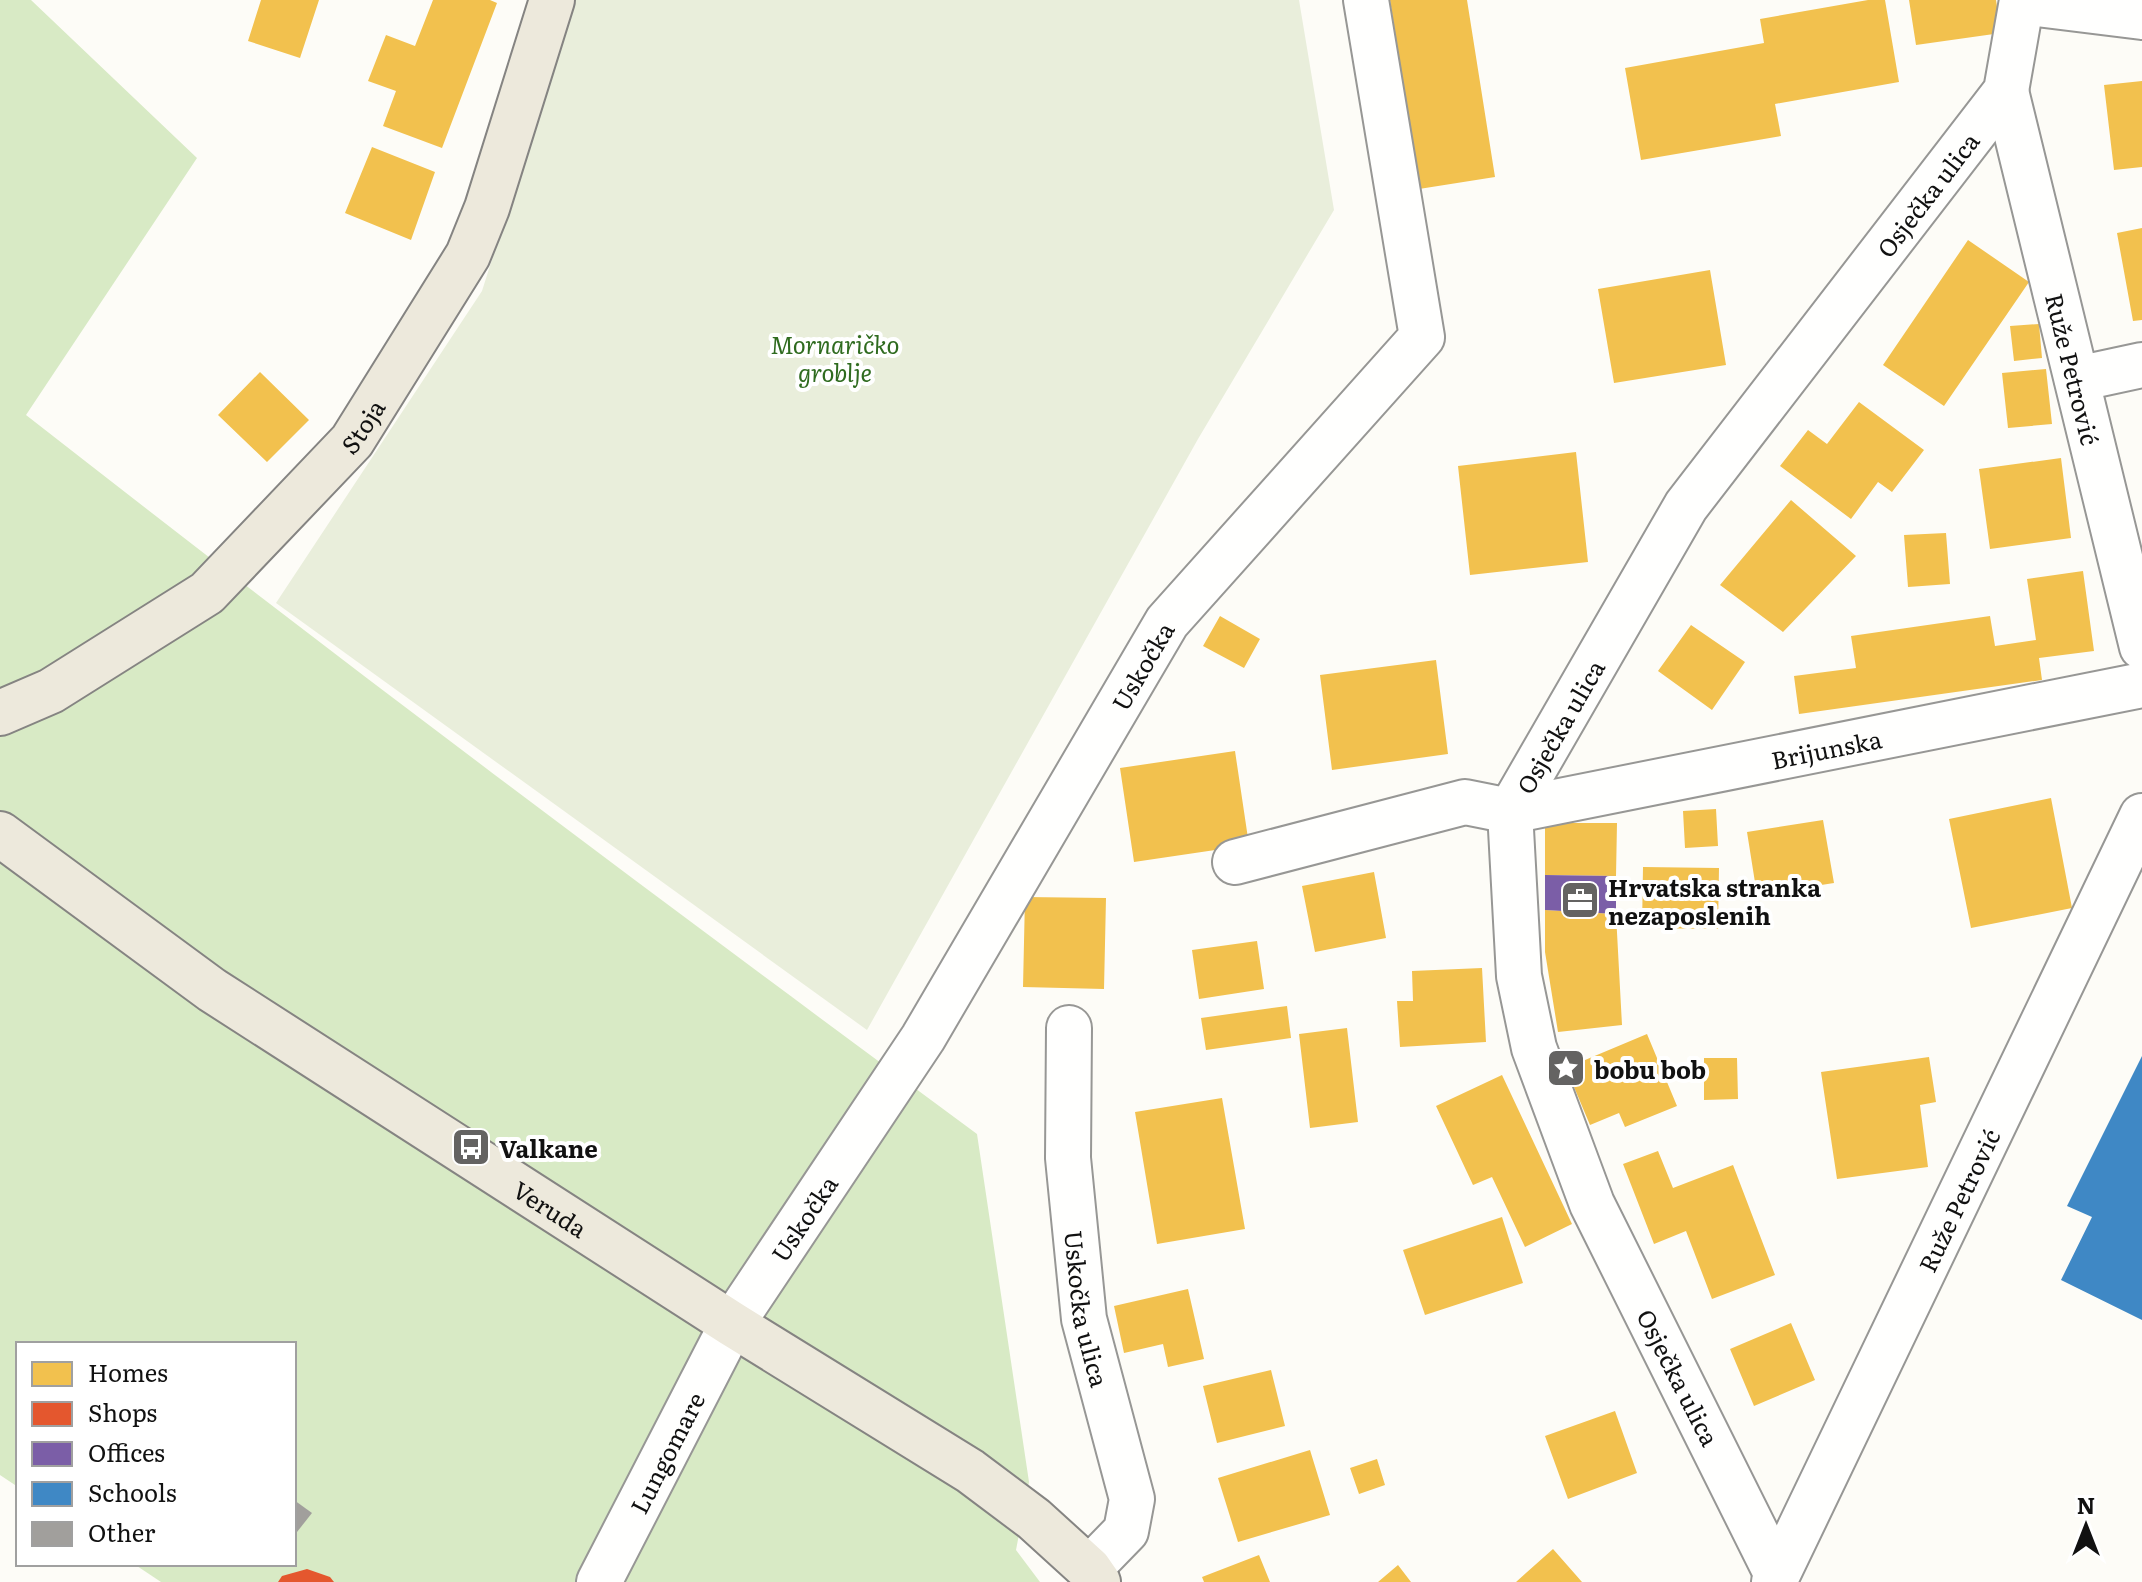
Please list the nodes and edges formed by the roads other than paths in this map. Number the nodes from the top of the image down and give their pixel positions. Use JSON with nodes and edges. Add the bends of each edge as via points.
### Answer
{"nodes":[{"id":1,"x":552,"y":0,"type":"edge"},
{"id":2,"x":1366,"y":0,"type":"edge"},
{"id":3,"x":2022,"y":1,"type":"edge"},
{"id":4,"x":2142,"y":17,"type":"edge"},
{"id":5,"x":2006,"y":91,"type":"junction"},
{"id":6,"x":2142,"y":365,"type":"edge"},
{"id":7,"x":2077,"y":379,"type":"junction"},
{"id":8,"x":2142,"y":647,"type":"edge"},
{"id":9,"x":2142,"y":685,"type":"edge"},
{"id":10,"x":0,"y":713,"type":"edge"},
{"id":11,"x":1510,"y":811,"type":"junction"},
{"id":12,"x":2142,"y":816,"type":"edge"},
{"id":13,"x":0,"y":834,"type":"edge"},
{"id":14,"x":1235,"y":862,"type":"dead end"},
{"id":15,"x":1069,"y":1028,"type":"dead end"},
{"id":16,"x":732,"y":1324,"type":"junction"},
{"id":17,"x":1094,"y":1576,"type":"edge"},
{"id":18,"x":1776,"y":1578,"type":"edge"},
{"id":19,"x":599,"y":1582,"type":"edge"}],
"edges":[{"from":1,"to":10,"type":"main road","name":"Stoja","via":[[468,255],[352,441],[207,593],[51,691]]},
{"from":2,"to":16,"type":"street","name":"Uskočka","via":[[1422,337],[1167,622],[923,1038]]},
{"from":3,"to":4,"type":"street","name":"Osječka ulica"},
{"from":3,"to":5,"type":"street","name":"Osječka ulica"},
{"from":5,"to":7,"type":"street","name":"Ruže Petrović"},
{"from":5,"to":11,"type":"street","name":"Osječka ulica","via":[[1686,506]]},
{"from":6,"to":7,"type":"street"},
{"from":7,"to":8,"type":"street","name":"Ruže Petrović"},
{"from":9,"to":11,"type":"street","name":"Brijunska"},
{"from":11,"to":14,"type":"street","via":[[1465,802]]},
{"from":11,"to":18,"type":"street","name":"Osječka ulica","via":[[1519,976],[1534,1048],[1592,1204]]},
{"from":12,"to":18,"type":"street","name":"Ruže Petrović"},
{"from":13,"to":16,"type":"main road","name":"Veruda","via":[[212,990]]},
{"from":15,"to":17,"type":"street","name":"Uskočka ulica","via":[[1068,1158],[1084,1319],[1132,1499],[1126,1531]]},
{"from":16,"to":17,"type":"main road","name":"Veruda","via":[[970,1471],[1034,1519]]},
{"from":16,"to":19,"type":"street","name":"Lungomare"}]}
